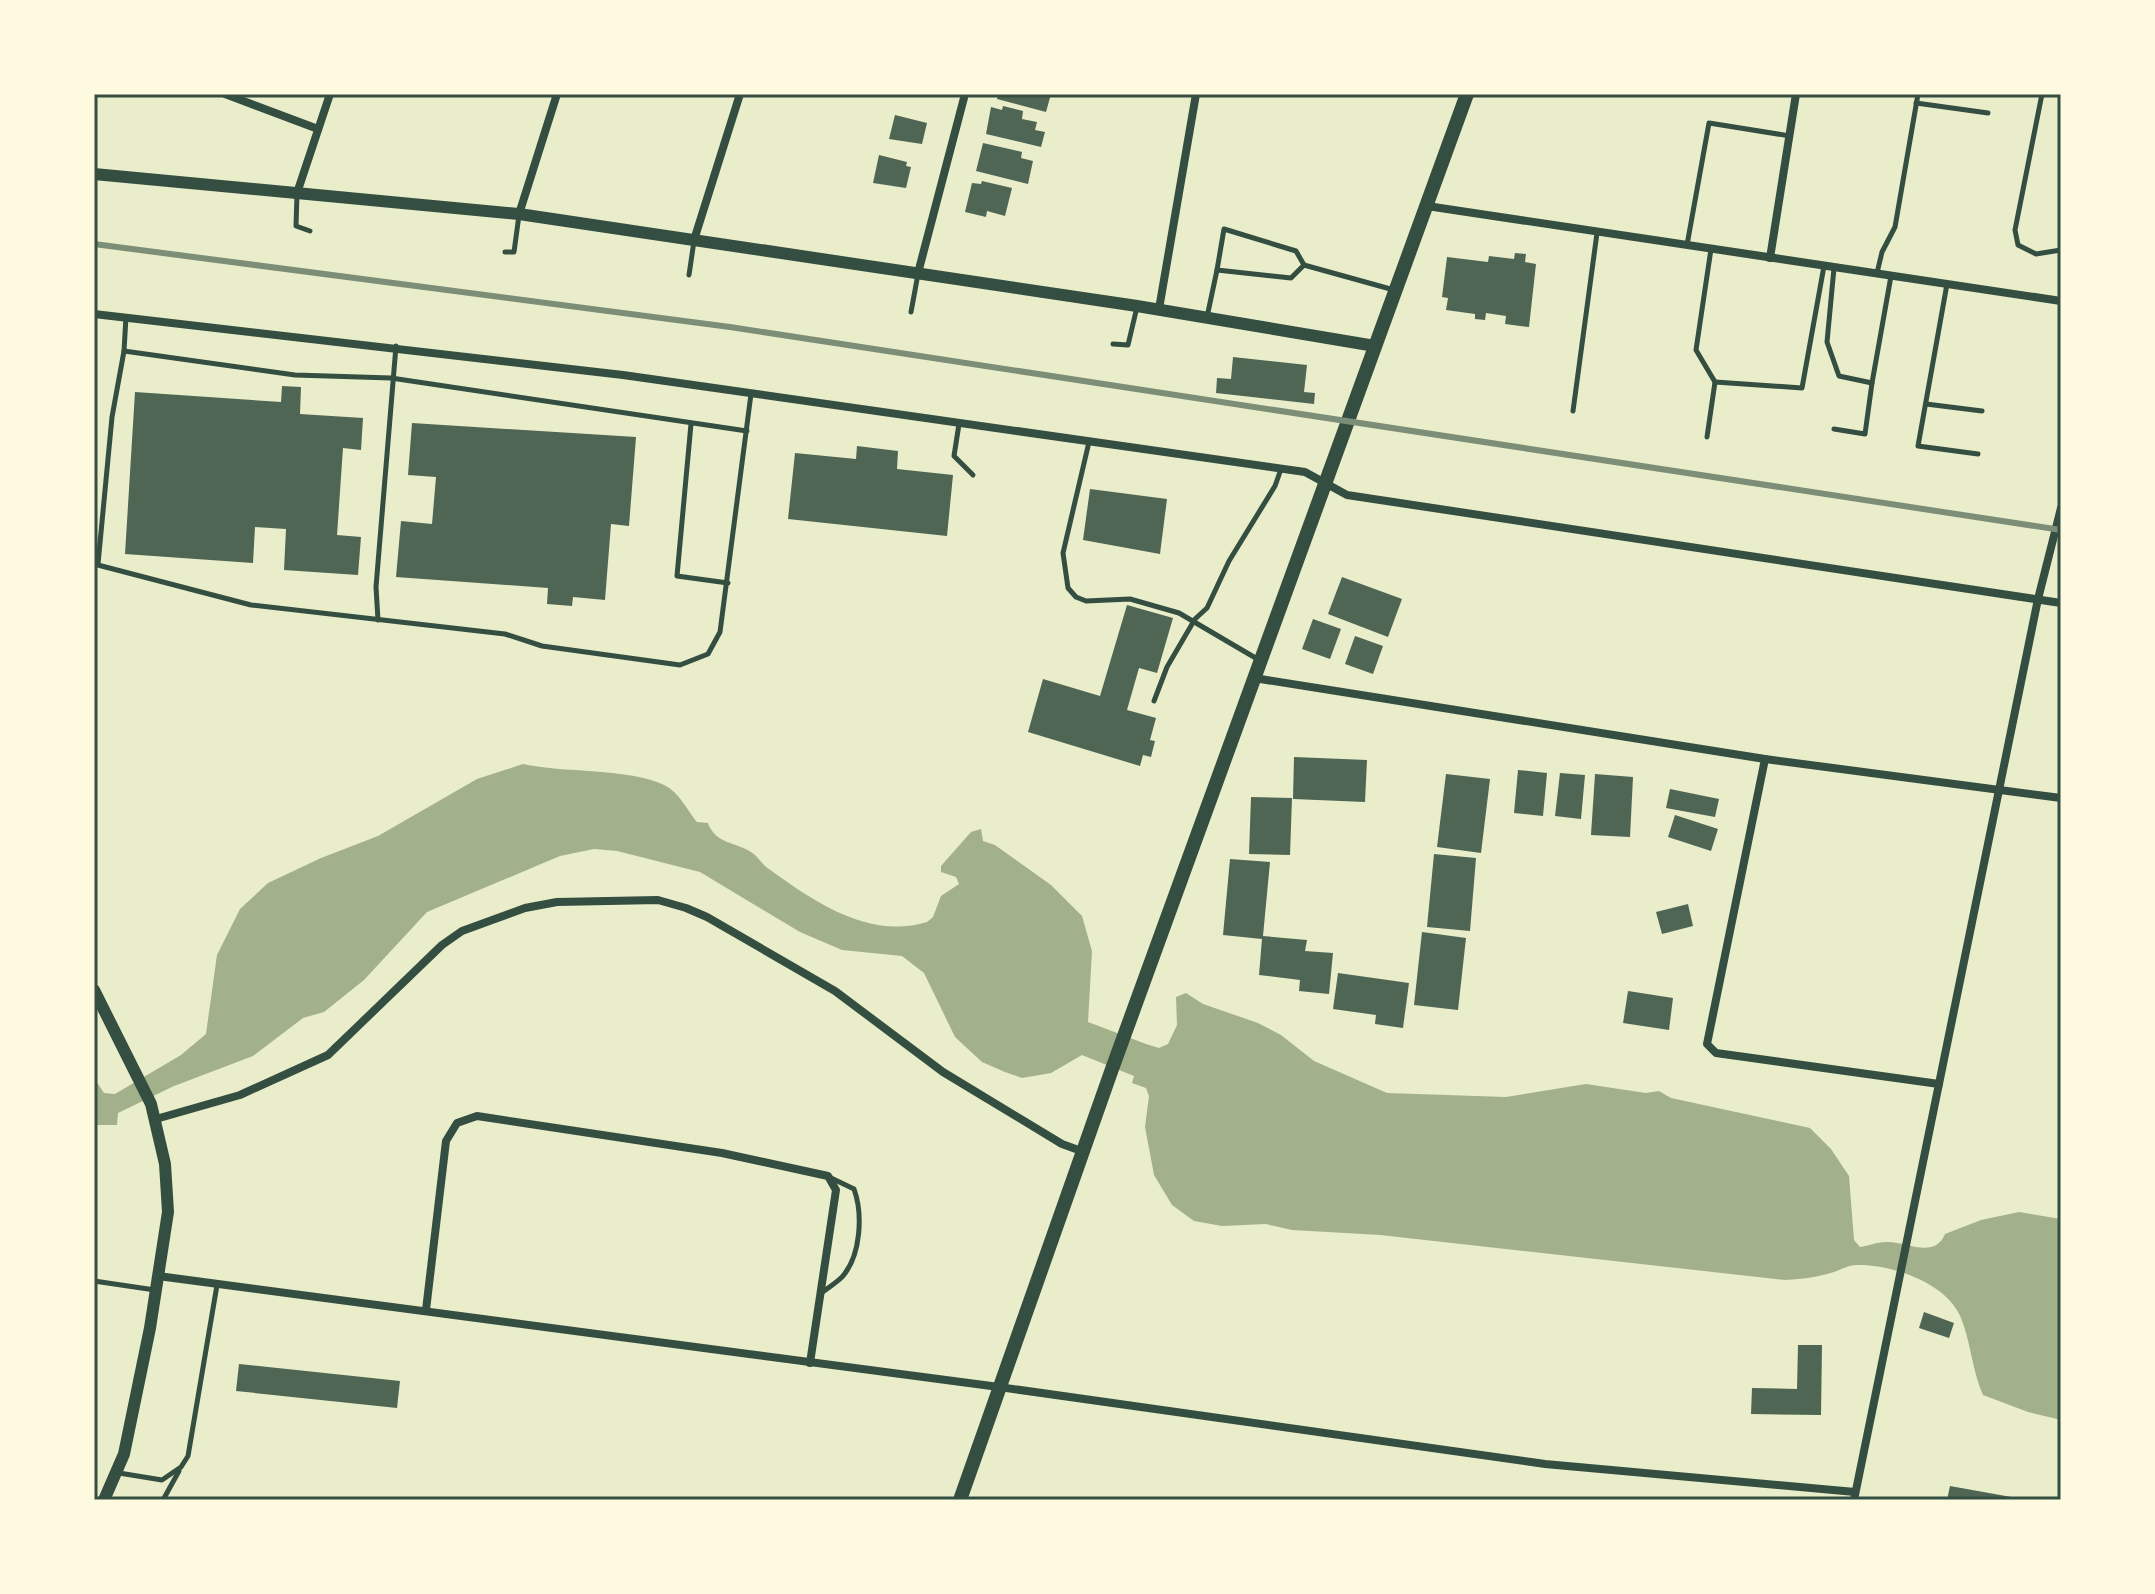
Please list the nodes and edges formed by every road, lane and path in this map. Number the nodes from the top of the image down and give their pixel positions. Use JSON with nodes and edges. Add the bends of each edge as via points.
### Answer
{"nodes":[{"id":1,"x":225,"y":94,"type":"edge"},
{"id":2,"x":330,"y":94,"type":"edge"},
{"id":3,"x":557,"y":94,"type":"edge"},
{"id":4,"x":740,"y":94,"type":"edge"},
{"id":5,"x":965,"y":94,"type":"edge"},
{"id":6,"x":1196,"y":94,"type":"edge"},
{"id":7,"x":1467,"y":94,"type":"edge"},
{"id":8,"x":1796,"y":94,"type":"edge"},
{"id":9,"x":1918,"y":94,"type":"edge"},
{"id":10,"x":2042,"y":94,"type":"edge"},
{"id":11,"x":1916,"y":103,"type":"junction"},
{"id":12,"x":1988,"y":113,"type":"dead end"},
{"id":13,"x":318,"y":129,"type":"junction"},
{"id":14,"x":1790,"y":136,"type":"junction"},
{"id":15,"x":94,"y":174,"type":"edge"},
{"id":16,"x":297,"y":193,"type":"junction"},
{"id":17,"x":1427,"y":206,"type":"junction"},
{"id":18,"x":519,"y":214,"type":"junction"},
{"id":19,"x":310,"y":231,"type":"dead end"},
{"id":20,"x":1597,"y":233,"type":"junction"},
{"id":21,"x":694,"y":240,"type":"junction"},
{"id":22,"x":1687,"y":246,"type":"junction"},
{"id":23,"x":1711,"y":249,"type":"junction"},
{"id":24,"x":2061,"y":250,"type":"edge"},
{"id":25,"x":505,"y":252,"type":"dead end"},
{"id":26,"x":1770,"y":258,"type":"junction"},
{"id":27,"x":1304,"y":265,"type":"junction"},
{"id":28,"x":1824,"y":266,"type":"junction"},
{"id":29,"x":1834,"y":268,"type":"junction"},
{"id":30,"x":1217,"y":270,"type":"junction"},
{"id":31,"x":918,"y":273,"type":"junction"},
{"id":32,"x":1877,"y":274,"type":"junction"},
{"id":33,"x":689,"y":275,"type":"dead end"},
{"id":34,"x":1891,"y":276,"type":"junction"},
{"id":35,"x":1947,"y":284,"type":"junction"},
{"id":36,"x":1395,"y":291,"type":"junction"},
{"id":37,"x":2061,"y":301,"type":"edge"},
{"id":38,"x":1137,"y":306,"type":"junction"},
{"id":39,"x":1159,"y":309,"type":"junction"},
{"id":40,"x":911,"y":312,"type":"dead end"},
{"id":41,"x":94,"y":314,"type":"edge"},
{"id":42,"x":126,"y":317,"type":"junction"},
{"id":43,"x":1207,"y":317,"type":"junction"},
{"id":44,"x":1113,"y":344,"type":"dead end"},
{"id":45,"x":396,"y":346,"type":"junction"},
{"id":46,"x":1375,"y":346,"type":"junction"},
{"id":47,"x":124,"y":351,"type":"junction"},
{"id":48,"x":391,"y":378,"type":"junction"},
{"id":49,"x":1715,"y":382,"type":"junction"},
{"id":50,"x":1872,"y":383,"type":"junction"},
{"id":51,"x":751,"y":393,"type":"junction"},
{"id":52,"x":1926,"y":404,"type":"junction"},
{"id":53,"x":1573,"y":411,"type":"dead end"},
{"id":54,"x":1982,"y":411,"type":"dead end"},
{"id":55,"x":960,"y":423,"type":"junction"},
{"id":56,"x":691,"y":424,"type":"junction"},
{"id":57,"x":1834,"y":429,"type":"dead end"},
{"id":58,"x":747,"y":431,"type":"junction"},
{"id":59,"x":1707,"y":437,"type":"dead end"},
{"id":60,"x":1090,"y":441,"type":"junction"},
{"id":61,"x":1978,"y":454,"type":"dead end"},
{"id":62,"x":1281,"y":469,"type":"junction"},
{"id":63,"x":973,"y":475,"type":"dead end"},
{"id":64,"x":1324,"y":483,"type":"junction"},
{"id":65,"x":2061,"y":508,"type":"edge"},
{"id":66,"x":96,"y":564,"type":"edge"},
{"id":67,"x":728,"y":583,"type":"junction"},
{"id":68,"x":2038,"y":599,"type":"junction"},
{"id":69,"x":2061,"y":603,"type":"edge"},
{"id":70,"x":1195,"y":619,"type":"junction"},
{"id":71,"x":378,"y":620,"type":"junction"},
{"id":72,"x":1260,"y":660,"type":"junction"},
{"id":73,"x":1254,"y":678,"type":"junction"},
{"id":74,"x":1154,"y":701,"type":"dead end"},
{"id":75,"x":1765,"y":759,"type":"junction"},
{"id":76,"x":2000,"y":791,"type":"junction"},
{"id":77,"x":2061,"y":798,"type":"edge"},
{"id":78,"x":94,"y":990,"type":"edge"},
{"id":79,"x":1939,"y":1084,"type":"junction"},
{"id":80,"x":156,"y":1119,"type":"junction"},
{"id":81,"x":1085,"y":1152,"type":"junction"},
{"id":82,"x":828,"y":1176,"type":"junction"},
{"id":83,"x":158,"y":1276,"type":"junction"},
{"id":84,"x":94,"y":1281,"type":"edge"},
{"id":85,"x":217,"y":1284,"type":"junction"},
{"id":86,"x":156,"y":1291,"type":"junction"},
{"id":87,"x":820,"y":1294,"type":"junction"},
{"id":88,"x":426,"y":1310,"type":"junction"},
{"id":89,"x":810,"y":1363,"type":"junction"},
{"id":90,"x":999,"y":1387,"type":"junction"},
{"id":91,"x":181,"y":1467,"type":"junction"},
{"id":92,"x":116,"y":1472,"type":"junction"},
{"id":93,"x":1854,"y":1496,"type":"edge"},
{"id":94,"x":104,"y":1500,"type":"edge"},
{"id":95,"x":163,"y":1500,"type":"edge"},
{"id":96,"x":960,"y":1500,"type":"edge"}],
"edges":[{"from":1,"to":13,"type":"street"},
{"from":2,"to":13,"type":"street"},
{"from":3,"to":18,"type":"street"},
{"from":4,"to":21,"type":"street"},
{"from":5,"to":31,"type":"street"},
{"from":6,"to":39,"type":"street"},
{"from":7,"to":17,"type":"main road"},
{"from":8,"to":14,"type":"street"},
{"from":9,"to":11,"type":"lane"},
{"from":10,"to":24,"type":"lane","via":[[2015,230],[2018,245],[2036,254]]},
{"from":11,"to":12,"type":"lane"},
{"from":11,"to":32,"type":"lane","via":[[1895,227]]},
{"from":13,"to":16,"type":"street"},
{"from":14,"to":22,"type":"lane","via":[[1709,123]]},
{"from":14,"to":26,"type":"street"},
{"from":15,"to":16,"type":"street"},
{"from":16,"to":18,"type":"street"},
{"from":16,"to":19,"type":"lane","via":[[296,226]]},
{"from":17,"to":20,"type":"street"},
{"from":17,"to":36,"type":"main road"},
{"from":18,"to":21,"type":"street"},
{"from":18,"to":25,"type":"lane","via":[[514,252]]},
{"from":20,"to":22,"type":"street"},
{"from":20,"to":53,"type":"lane"},
{"from":21,"to":31,"type":"street"},
{"from":21,"to":33,"type":"lane"},
{"from":22,"to":23,"type":"street"},
{"from":23,"to":26,"type":"street"},
{"from":23,"to":49,"type":"lane","via":[[1696,350]]},
{"from":26,"to":28,"type":"street"},
{"from":27,"to":30,"type":"lane","via":[[1291,278]]},
{"from":27,"to":30,"type":"lane","via":[[1296,251],[1224,229]]},
{"from":27,"to":36,"type":"lane"},
{"from":28,"to":29,"type":"street"},
{"from":28,"to":49,"type":"lane","via":[[1802,388]]},
{"from":29,"to":32,"type":"street"},
{"from":29,"to":50,"type":"lane","via":[[1827,342],[1839,376]]},
{"from":30,"to":43,"type":"lane"},
{"from":31,"to":38,"type":"street"},
{"from":31,"to":40,"type":"lane"},
{"from":32,"to":34,"type":"street"},
{"from":34,"to":35,"type":"street"},
{"from":34,"to":50,"type":"lane"},
{"from":35,"to":37,"type":"street"},
{"from":35,"to":52,"type":"lane"},
{"from":36,"to":46,"type":"main road"},
{"from":38,"to":39,"type":"street"},
{"from":38,"to":44,"type":"lane","via":[[1128,345]]},
{"from":39,"to":43,"type":"street"},
{"from":41,"to":42,"type":"street"},
{"from":42,"to":45,"type":"street"},
{"from":42,"to":47,"type":"lane"},
{"from":43,"to":46,"type":"street"},
{"from":45,"to":48,"type":"lane"},
{"from":45,"to":51,"type":"street"},
{"from":46,"to":64,"type":"main road"},
{"from":47,"to":48,"type":"lane","via":[[295,375]]},
{"from":47,"to":66,"type":"lane"},
{"from":48,"to":56,"type":"lane"},
{"from":48,"to":71,"type":"lane"},
{"from":49,"to":59,"type":"lane"},
{"from":50,"to":57,"type":"lane","via":[[1865,434]]},
{"from":51,"to":55,"type":"street"},
{"from":51,"to":58,"type":"lane"},
{"from":52,"to":54,"type":"lane"},
{"from":52,"to":61,"type":"lane","via":[[1918,446]]},
{"from":55,"to":60,"type":"street"},
{"from":55,"to":63,"type":"lane","via":[[954,456]]},
{"from":56,"to":58,"type":"lane"},
{"from":56,"to":67,"type":"lane","via":[[677,576]]},
{"from":58,"to":67,"type":"lane"},
{"from":60,"to":62,"type":"street"},
{"from":60,"to":70,"type":"lane","via":[[1063,553],[1068,588],[1086,601],[1130,599]]},
{"from":62,"to":64,"type":"street","via":[[1305,472]]},
{"from":62,"to":70,"type":"lane","via":[[1207,608]]},
{"from":64,"to":68,"type":"street","via":[[1347,495]]},
{"from":64,"to":72,"type":"main road"},
{"from":65,"to":68,"type":"street"},
{"from":66,"to":71,"type":"lane","via":[[251,605]]},
{"from":67,"to":71,"type":"lane","via":[[720,632],[708,654],[680,665],[524,642],[505,634]]},
{"from":68,"to":69,"type":"street"},
{"from":68,"to":76,"type":"street"},
{"from":70,"to":72,"type":"lane"},
{"from":70,"to":74,"type":"lane"},
{"from":72,"to":73,"type":"main road"},
{"from":73,"to":75,"type":"street"},
{"from":73,"to":81,"type":"main road"},
{"from":75,"to":76,"type":"street"},
{"from":75,"to":79,"type":"street","via":[[1707,1044],[1716,1053]]},
{"from":76,"to":77,"type":"street"},
{"from":76,"to":79,"type":"street"},
{"from":78,"to":80,"type":"street"},
{"from":79,"to":93,"type":"street"},
{"from":80,"to":81,"type":"street","via":[[240,1095],[328,1055],[432,953],[462,931],[557,902],[658,900],[707,917],[835,991],[943,1072],[1062,1144]]},
{"from":80,"to":83,"type":"street","via":[[168,1212]]},
{"from":81,"to":90,"type":"main road"},
{"from":82,"to":87,"type":"street","via":[[836,1190]]},
{"from":82,"to":87,"type":"lane","via":[[854,1189],[860,1205],[858,1240],[844,1276]]},
{"from":82,"to":88,"type":"street","via":[[707,1151],[477,1116],[457,1123],[446,1141]]},
{"from":83,"to":85,"type":"street"},
{"from":83,"to":86,"type":"street"},
{"from":84,"to":86,"type":"lane"},
{"from":85,"to":88,"type":"street"},
{"from":85,"to":91,"type":"lane","via":[[188,1456]]},
{"from":86,"to":92,"type":"street"},
{"from":87,"to":89,"type":"street"},
{"from":88,"to":89,"type":"street"},
{"from":89,"to":90,"type":"street"},
{"from":90,"to":93,"type":"street","via":[[1545,1464]]},
{"from":90,"to":96,"type":"main road"},
{"from":91,"to":92,"type":"lane","via":[[162,1480]]},
{"from":91,"to":95,"type":"lane"},
{"from":92,"to":94,"type":"street"}]}
